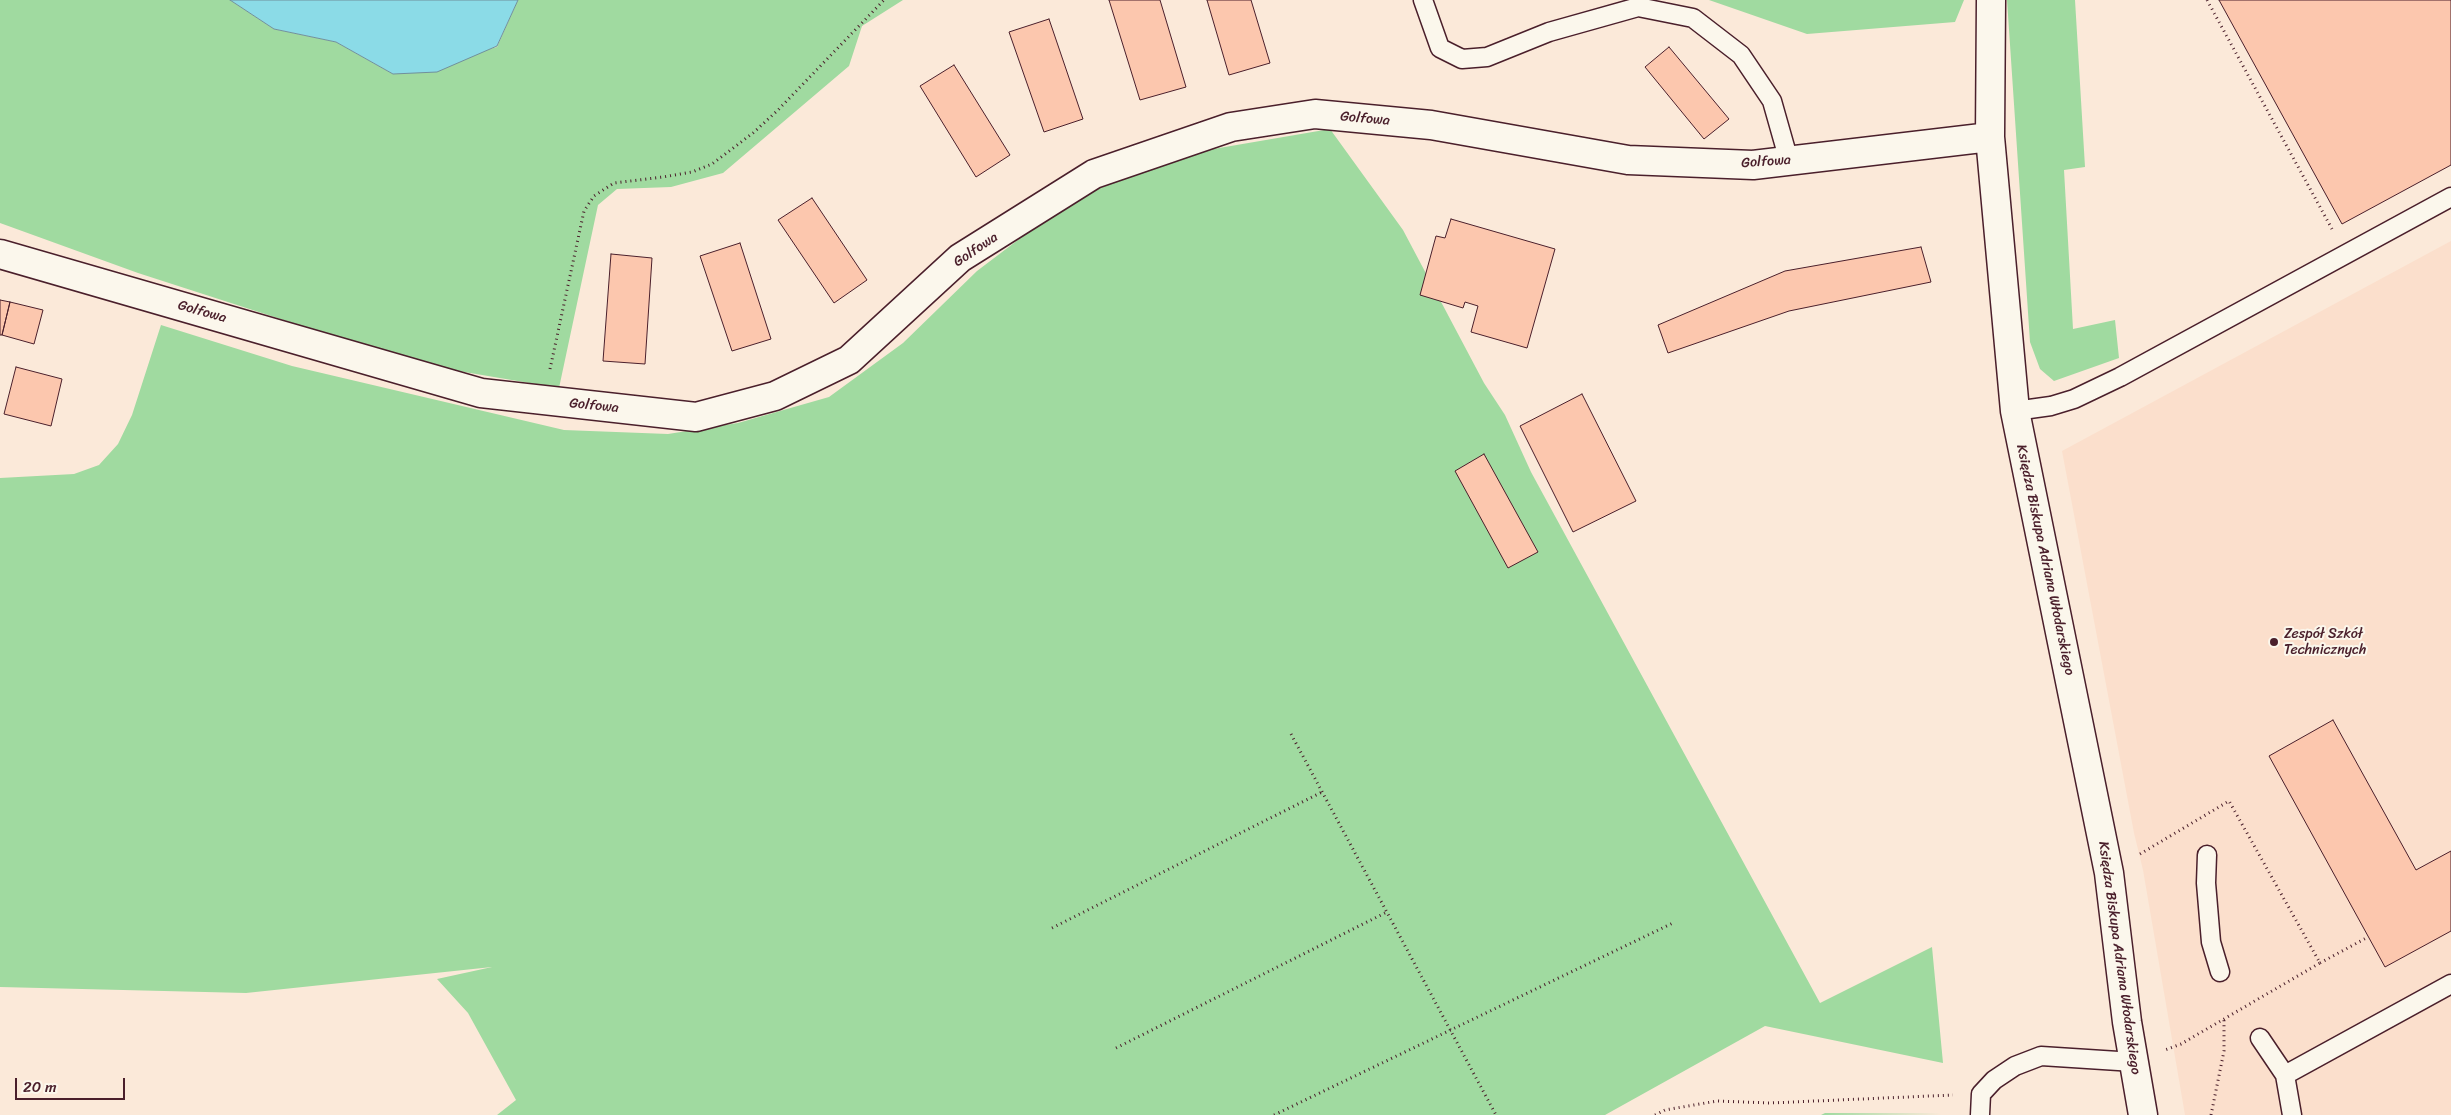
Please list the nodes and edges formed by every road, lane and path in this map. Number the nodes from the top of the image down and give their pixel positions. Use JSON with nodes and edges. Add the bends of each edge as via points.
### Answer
{"nodes":[{"id":1,"x":884,"y":0,"type":"edge"},
{"id":2,"x":1423,"y":0,"type":"edge"},
{"id":3,"x":1991,"y":0,"type":"edge"},
{"id":4,"x":2207,"y":0,"type":"edge"},
{"id":5,"x":1990,"y":137,"type":"junction"},
{"id":6,"x":1789,"y":161,"type":"junction"},
{"id":7,"x":2451,"y":197,"type":"edge"},
{"id":8,"x":0,"y":254,"type":"edge"},
{"id":9,"x":2346,"y":254,"type":"junction"},
{"id":10,"x":544,"y":400,"type":"junction"},
{"id":11,"x":2015,"y":411,"type":"junction"},
{"id":12,"x":1291,"y":734,"type":"dead end"},
{"id":13,"x":1322,"y":792,"type":"junction"},
{"id":14,"x":2139,"y":854,"type":"dead end"},
{"id":15,"x":2207,"y":855,"type":"dead end"},
{"id":16,"x":1387,"y":912,"type":"junction"},
{"id":17,"x":1675,"y":922,"type":"dead end"},
{"id":18,"x":1052,"y":928,"type":"dead end"},
{"id":19,"x":2368,"y":937,"type":"dead end"},
{"id":20,"x":2320,"y":963,"type":"junction"},
{"id":21,"x":2220,"y":972,"type":"dead end"},
{"id":22,"x":2451,"y":984,"type":"edge"},
{"id":23,"x":2224,"y":1019,"type":"junction"},
{"id":24,"x":1450,"y":1029,"type":"junction"},
{"id":25,"x":2260,"y":1038,"type":"dead end"},
{"id":26,"x":2181,"y":1044,"type":"dead end"},
{"id":27,"x":1116,"y":1048,"type":"dead end"},
{"id":28,"x":2134,"y":1062,"type":"junction"},
{"id":29,"x":2285,"y":1075,"type":"junction"},
{"id":30,"x":1981,"y":1094,"type":"junction"},
{"id":31,"x":1274,"y":1115,"type":"edge"},
{"id":32,"x":1496,"y":1115,"type":"edge"},
{"id":33,"x":1655,"y":1115,"type":"edge"},
{"id":34,"x":1980,"y":1115,"type":"edge"},
{"id":35,"x":2143,"y":1115,"type":"edge"},
{"id":36,"x":2211,"y":1115,"type":"edge"},
{"id":37,"x":2292,"y":1115,"type":"edge"}],
"edges":[{"from":1,"to":10,"type":"path","via":[[753,133],[712,164],[692,172],[614,183],[594,196],[584,211]]},
{"from":2,"to":6,"type":"lane","via":[[1440,48],[1462,59],[1487,57],[1548,32],[1638,7],[1693,18],[1741,55],[1772,101]]},
{"from":3,"to":5,"type":"street","name":"Księdza Biskupa Adriana Włodarskiego"},
{"from":4,"to":9,"type":"path"},
{"from":5,"to":6,"type":"street","name":"Golfowa"},
{"from":5,"to":11,"type":"street","name":"Księdza Biskupa Adriana Włodarskiego"},
{"from":6,"to":10,"type":"street","name":"Golfowa","via":[[1753,165],[1628,160],[1431,124],[1315,114],[1231,128],[1094,174],[960,258],[848,360],[775,396],[696,417]]},
{"from":7,"to":9,"type":"lane"},
{"from":8,"to":10,"type":"street","name":"Golfowa","via":[[481,393]]},
{"from":9,"to":11,"type":"lane","via":[[2074,399]]},
{"from":11,"to":28,"type":"street","name":"Księdza Biskupa Adriana Włodarskiego","via":[[2109,873]]},
{"from":12,"to":13,"type":"path"},
{"from":13,"to":16,"type":"path"},
{"from":13,"to":18,"type":"path"},
{"from":14,"to":20,"type":"path","via":[[2229,801]]},
{"from":15,"to":21,"type":"lane","via":[[2211,942]]},
{"from":16,"to":24,"type":"path"},
{"from":16,"to":27,"type":"path"},
{"from":17,"to":24,"type":"path"},
{"from":19,"to":20,"type":"path"},
{"from":20,"to":23,"type":"path"},
{"from":22,"to":29,"type":"lane"},
{"from":23,"to":26,"type":"path"},
{"from":23,"to":36,"type":"path","via":[[2224,1051]]},
{"from":24,"to":31,"type":"path"},
{"from":24,"to":32,"type":"path"},
{"from":25,"to":29,"type":"lane"},
{"from":28,"to":30,"type":"lane","via":[[2041,1056],[2015,1066],[1994,1080]]},
{"from":28,"to":35,"type":"street","name":"Księdza Biskupa Adriana Włodarskiego"},
{"from":29,"to":37,"type":"lane"},
{"from":30,"to":33,"type":"path","via":[[1770,1103],[1717,1101],[1665,1110]]},
{"from":30,"to":34,"type":"lane"}]}
